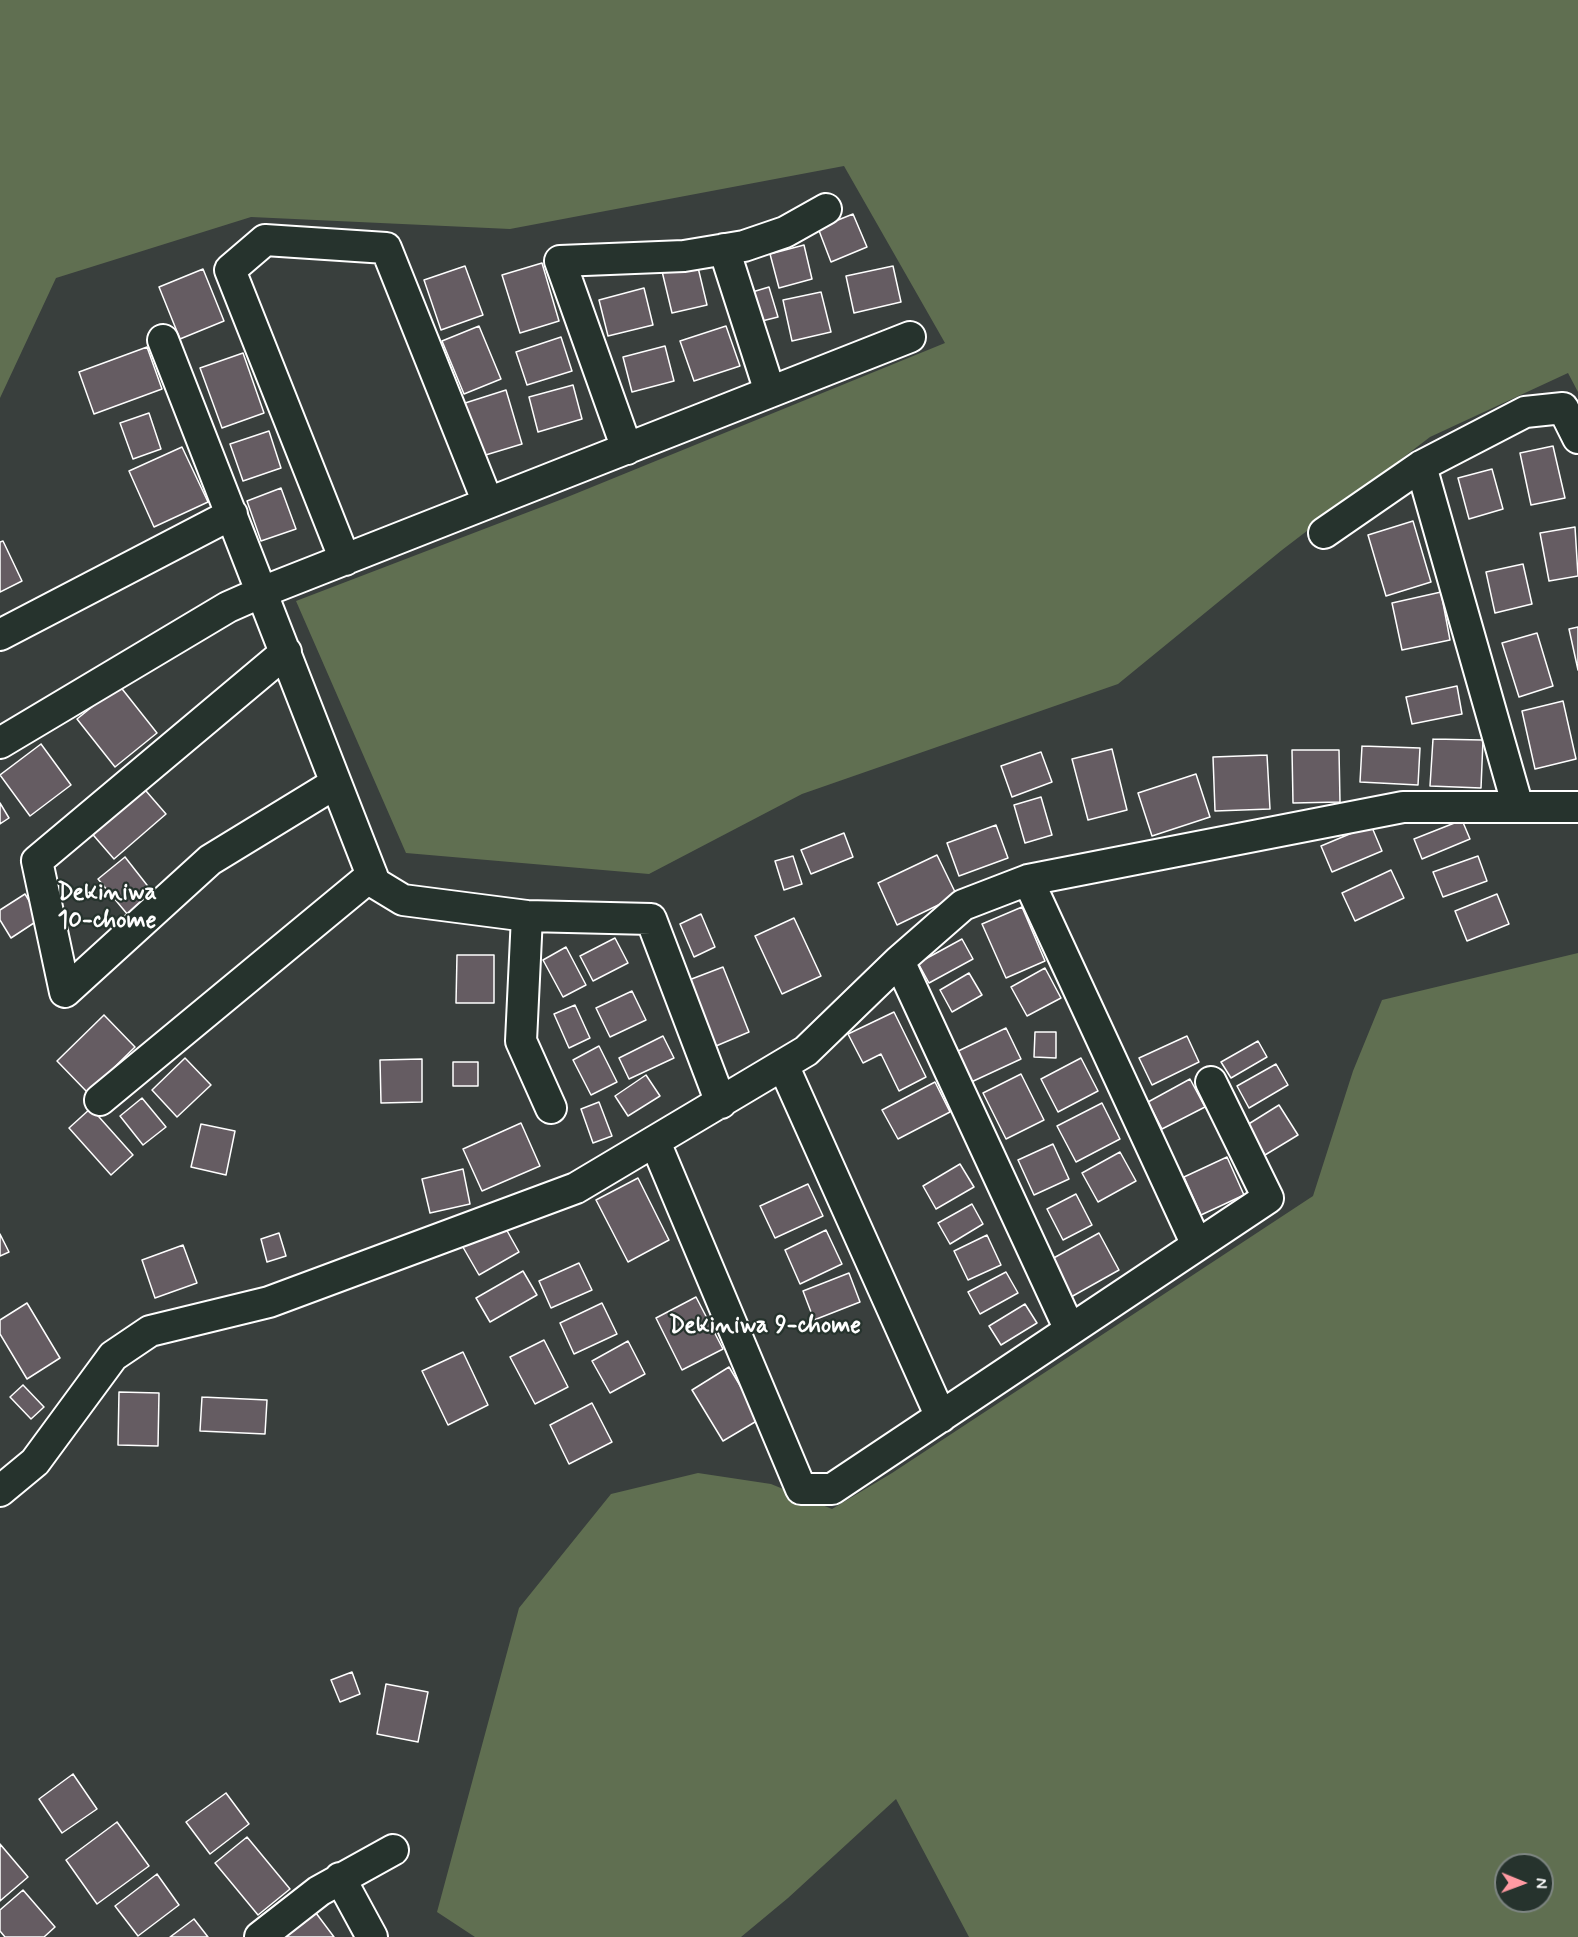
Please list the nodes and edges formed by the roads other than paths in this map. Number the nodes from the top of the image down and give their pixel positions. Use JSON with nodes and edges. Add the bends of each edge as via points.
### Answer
{"nodes":[{"id":1,"x":826,"y":208,"type":"dead end"},
{"id":2,"x":724,"y":249,"type":"junction"},
{"id":3,"x":910,"y":337,"type":"dead end"},
{"id":4,"x":162,"y":340,"type":"dead end"},
{"id":5,"x":770,"y":392,"type":"junction"},
{"id":6,"x":1578,"y":438,"type":"edge"},
{"id":7,"x":627,"y":449,"type":"junction"},
{"id":8,"x":1421,"y":466,"type":"junction"},
{"id":9,"x":488,"y":503,"type":"junction"},
{"id":10,"x":232,"y":514,"type":"junction"},
{"id":11,"x":1324,"y":533,"type":"dead end"},
{"id":12,"x":345,"y":560,"type":"junction"},
{"id":13,"x":262,"y":592,"type":"junction"},
{"id":14,"x":0,"y":634,"type":"edge"},
{"id":15,"x":286,"y":652,"type":"junction"},
{"id":16,"x":0,"y":743,"type":"edge"},
{"id":17,"x":336,"y":783,"type":"junction"},
{"id":18,"x":1518,"y":807,"type":"junction"},
{"id":19,"x":1578,"y":807,"type":"edge"},
{"id":20,"x":372,"y":875,"type":"junction"},
{"id":21,"x":1028,"y":880,"type":"junction"},
{"id":22,"x":527,"y":916,"type":"junction"},
{"id":23,"x":899,"y":961,"type":"junction"},
{"id":24,"x":783,"y":1065,"type":"junction"},
{"id":25,"x":1211,"y":1082,"type":"dead end"},
{"id":26,"x":100,"y":1100,"type":"dead end"},
{"id":27,"x":721,"y":1103,"type":"junction"},
{"id":28,"x":551,"y":1108,"type":"dead end"},
{"id":29,"x":655,"y":1142,"type":"junction"},
{"id":30,"x":1197,"y":1245,"type":"junction"},
{"id":31,"x":1070,"y":1330,"type":"junction"},
{"id":32,"x":941,"y":1417,"type":"junction"},
{"id":33,"x":0,"y":1491,"type":"edge"},
{"id":34,"x":393,"y":1850,"type":"dead end"},
{"id":35,"x":340,"y":1878,"type":"junction"},
{"id":36,"x":260,"y":1937,"type":"edge"},
{"id":37,"x":372,"y":1937,"type":"edge"}],
"edges":[{"from":1,"to":2,"type":"street","via":[[785,232]]},
{"from":2,"to":5,"type":"street"},
{"from":2,"to":7,"type":"street","via":[[684,256],[560,261]]},
{"from":3,"to":5,"type":"street"},
{"from":4,"to":10,"type":"street"},
{"from":5,"to":7,"type":"street"},
{"from":6,"to":8,"type":"street","via":[[1563,408],[1525,412]]},
{"from":7,"to":9,"type":"street"},
{"from":8,"to":11,"type":"street"},
{"from":8,"to":18,"type":"street"},
{"from":9,"to":12,"type":"street"},
{"from":9,"to":12,"type":"street","via":[[386,248],[265,240],[230,270]]},
{"from":10,"to":13,"type":"street"},
{"from":10,"to":14,"type":"street"},
{"from":12,"to":13,"type":"street"},
{"from":13,"to":15,"type":"street"},
{"from":13,"to":16,"type":"street","via":[[228,607]]},
{"from":15,"to":17,"type":"street"},
{"from":15,"to":17,"type":"street","via":[[37,861],[65,992],[210,860]]},
{"from":17,"to":20,"type":"street"},
{"from":18,"to":19,"type":"street"},
{"from":18,"to":21,"type":"street","via":[[1403,807]]},
{"from":20,"to":22,"type":"street","via":[[375,884],[403,900]]},
{"from":20,"to":26,"type":"street"},
{"from":21,"to":23,"type":"street","via":[[963,904]]},
{"from":21,"to":30,"type":"street"},
{"from":22,"to":27,"type":"street","via":[[651,919]]},
{"from":22,"to":28,"type":"street","via":[[521,1041]]},
{"from":23,"to":24,"type":"street","via":[[806,1051]]},
{"from":23,"to":31,"type":"street"},
{"from":24,"to":27,"type":"street"},
{"from":24,"to":32,"type":"street"},
{"from":25,"to":30,"type":"street","via":[[1268,1197]]},
{"from":27,"to":29,"type":"street"},
{"from":29,"to":32,"type":"street","via":[[801,1489],[832,1489]]},
{"from":29,"to":33,"type":"street","via":[[565,1192],[269,1302],[150,1331],[113,1356],[35,1462]]},
{"from":30,"to":31,"type":"street"},
{"from":31,"to":32,"type":"street"},
{"from":34,"to":35,"type":"street"},
{"from":35,"to":36,"type":"street"},
{"from":35,"to":37,"type":"street"}]}
